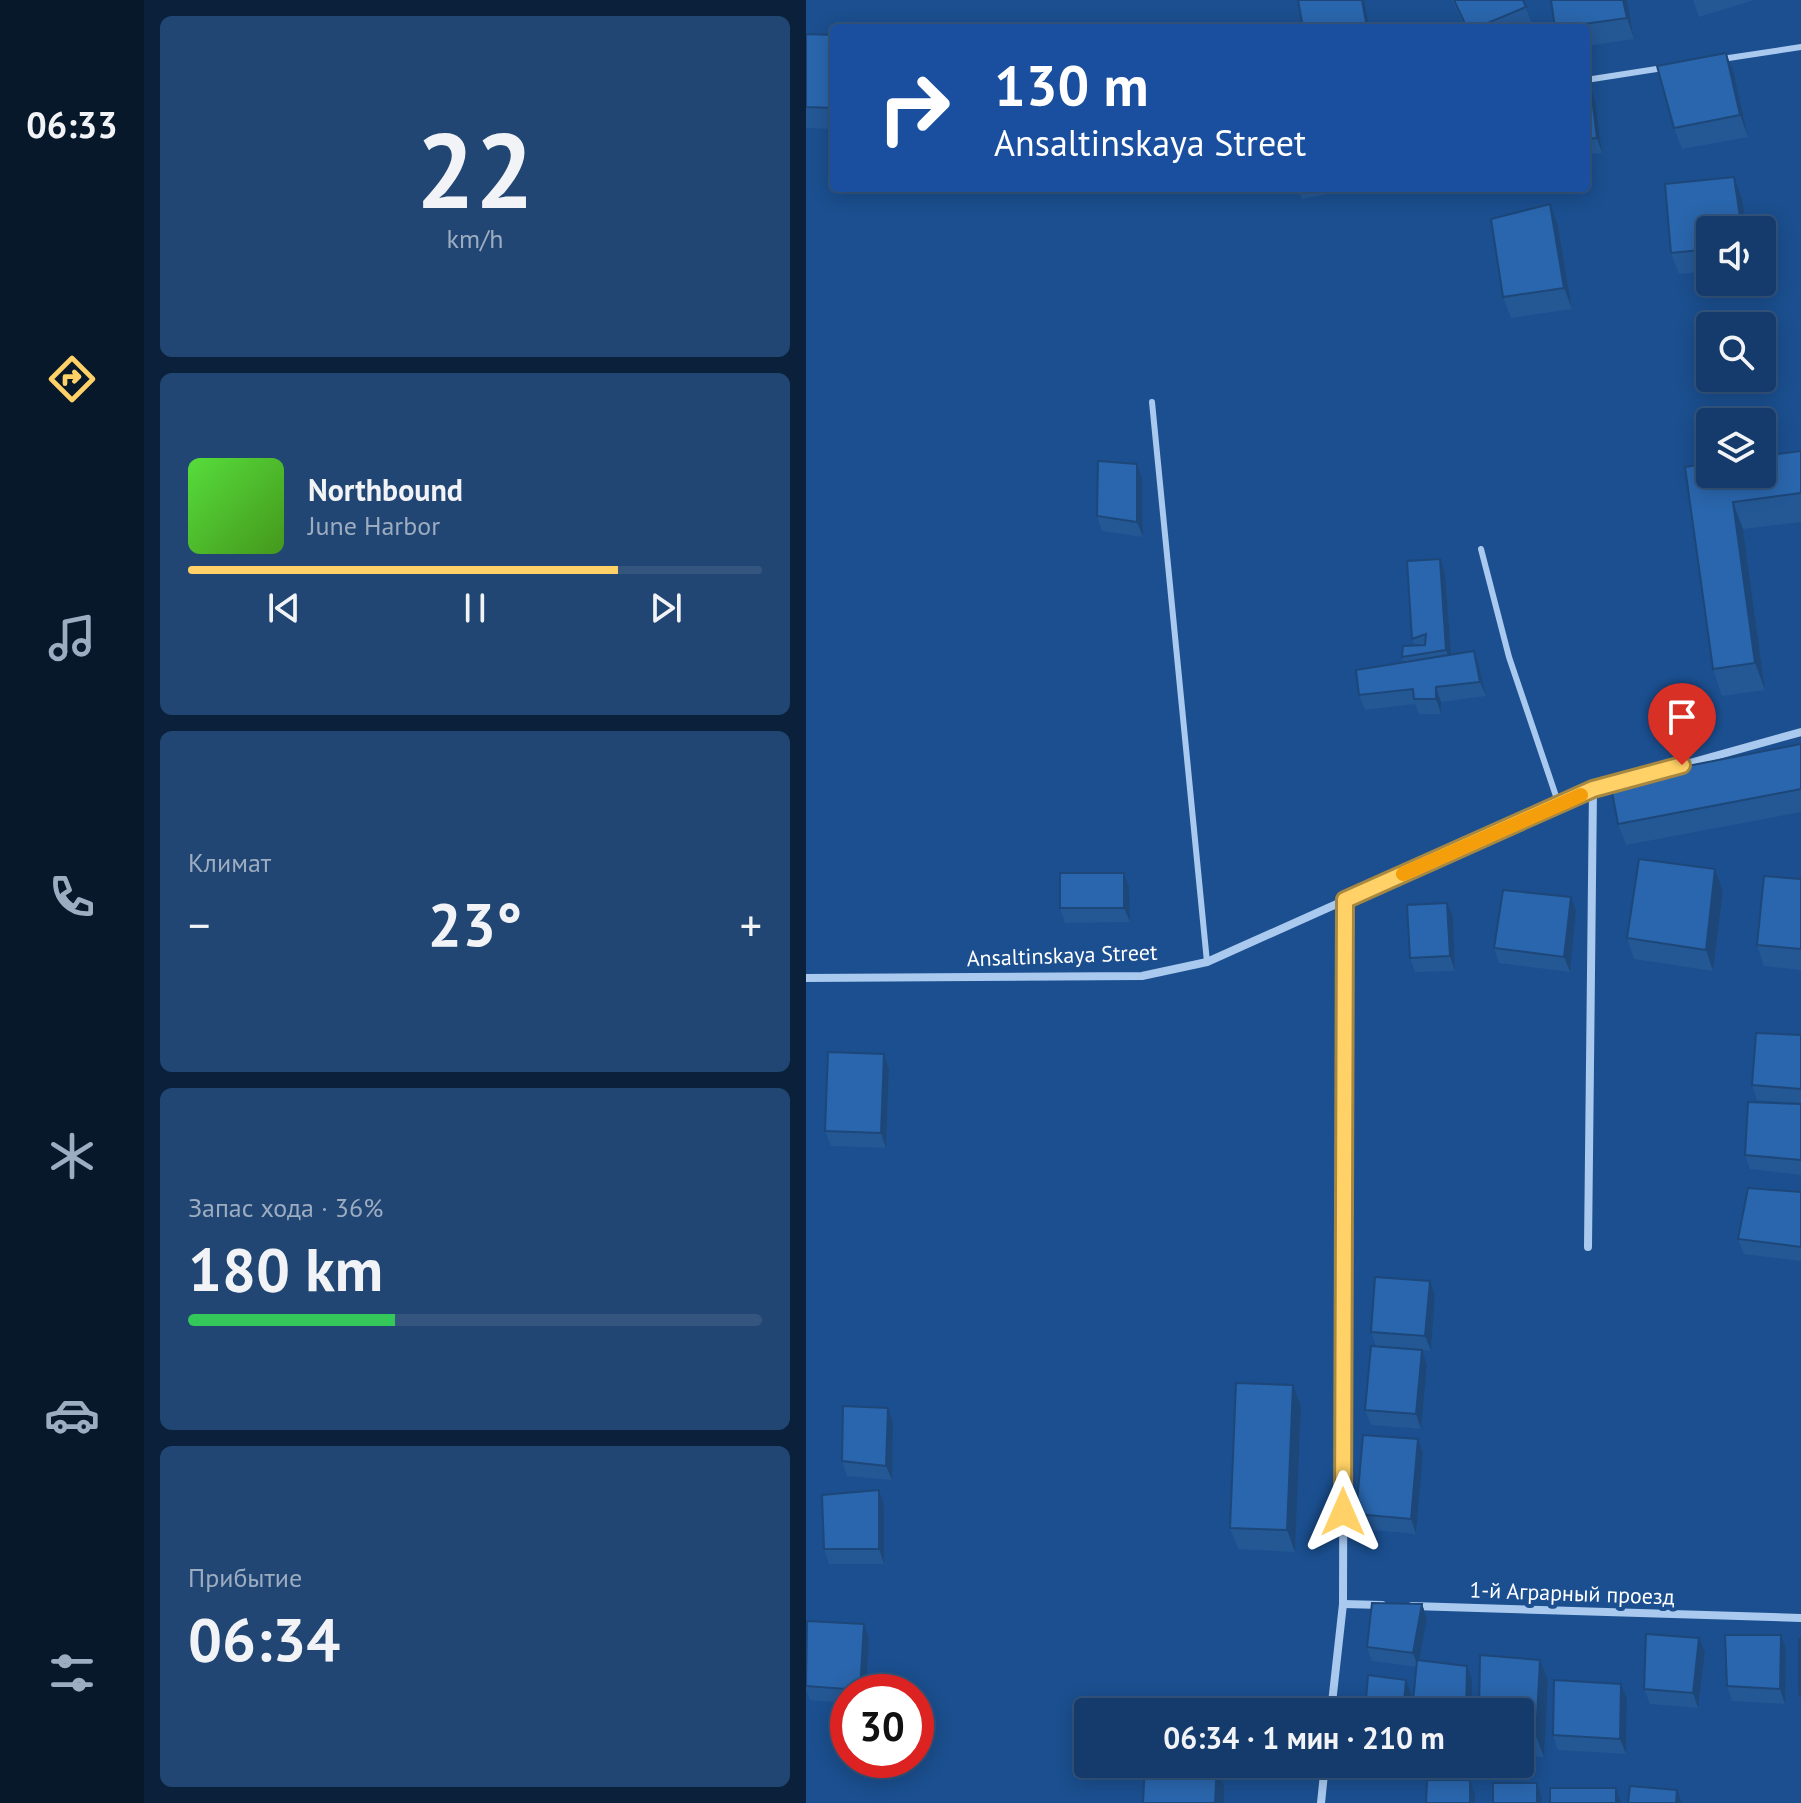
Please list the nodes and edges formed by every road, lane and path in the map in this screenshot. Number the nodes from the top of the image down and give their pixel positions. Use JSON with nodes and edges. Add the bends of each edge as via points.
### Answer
{"nodes":[{"id":1,"x":1801,"y":47,"type":"edge"},
{"id":2,"x":1709,"y":61,"type":"edge"},
{"id":3,"x":1678,"y":65,"type":"edge"},
{"id":4,"x":1590,"y":79,"type":"edge"},
{"id":5,"x":1152,"y":402,"type":"dead end"},
{"id":6,"x":1481,"y":549,"type":"dead end"},
{"id":7,"x":1801,"y":732,"type":"edge"},
{"id":8,"x":1638,"y":777,"type":"edge"},
{"id":9,"x":1623,"y":781,"type":"edge"},
{"id":10,"x":1593,"y":789,"type":"junction"},
{"id":11,"x":1559,"y":805,"type":"junction"},
{"id":12,"x":1345,"y":900,"type":"junction"},
{"id":13,"x":1207,"y":962,"type":"junction"},
{"id":14,"x":806,"y":978,"type":"edge"},
{"id":15,"x":1588,"y":1247,"type":"dead end"},
{"id":16,"x":1343,"y":1604,"type":"junction"},
{"id":17,"x":1390,"y":1606,"type":"edge"},
{"id":18,"x":1406,"y":1606,"type":"edge"},
{"id":19,"x":1801,"y":1618,"type":"edge"},
{"id":20,"x":1333,"y":1698,"type":"edge"},
{"id":21,"x":1324,"y":1778,"type":"edge"},
{"id":22,"x":1321,"y":1803,"type":"edge"}],
"edges":[{"from":1,"to":2,"type":"lane"},
{"from":3,"to":4,"type":"lane"},
{"from":5,"to":13,"type":"lane"},
{"from":6,"to":11,"type":"lane","via":[[1509,657]]},
{"from":7,"to":8,"type":"street"},
{"from":9,"to":10,"type":"street","name":"Ansaltinskaya Street"},
{"from":10,"to":11,"type":"street","name":"Ansaltinskaya Street"},
{"from":10,"to":15,"type":"street"},
{"from":11,"to":12,"type":"street","name":"Ansaltinskaya Street"},
{"from":12,"to":13,"type":"street","name":"Ansaltinskaya Street"},
{"from":12,"to":16,"type":"street"},
{"from":13,"to":14,"type":"street","name":"Ansaltinskaya Street","via":[[1142,976]]},
{"from":16,"to":17,"type":"street"},
{"from":16,"to":20,"type":"street"},
{"from":18,"to":19,"type":"street","name":"1-й Аграрный проезд"},
{"from":21,"to":22,"type":"street"}]}
